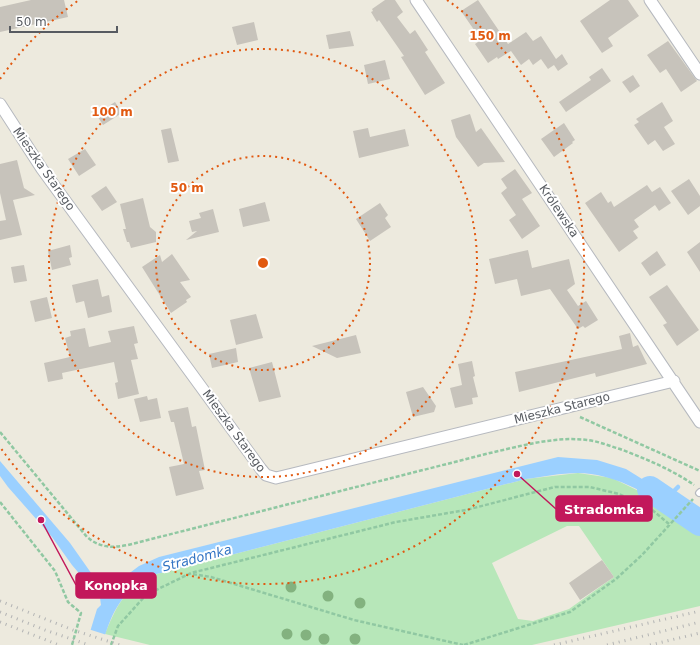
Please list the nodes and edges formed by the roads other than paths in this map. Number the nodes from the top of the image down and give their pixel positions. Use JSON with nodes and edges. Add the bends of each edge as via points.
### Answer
{"nodes":[{"id":1,"x":416,"y":0,"type":"edge"},
{"id":2,"x":650,"y":0,"type":"edge"},
{"id":3,"x":700,"y":74,"type":"edge"},
{"id":4,"x":0,"y":104,"type":"edge"},
{"id":5,"x":674,"y":381,"type":"junction"},
{"id":6,"x":700,"y":422,"type":"edge"}],
"edges":[{"from":1,"to":5,"type":"street","name":"Królewska"},
{"from":2,"to":3,"type":"street"},
{"from":4,"to":5,"type":"street","name":"Mieszka Starego","via":[[42,169],[261,469],[271,477],[284,476]]},
{"from":5,"to":6,"type":"street","name":"Królewska"}]}
